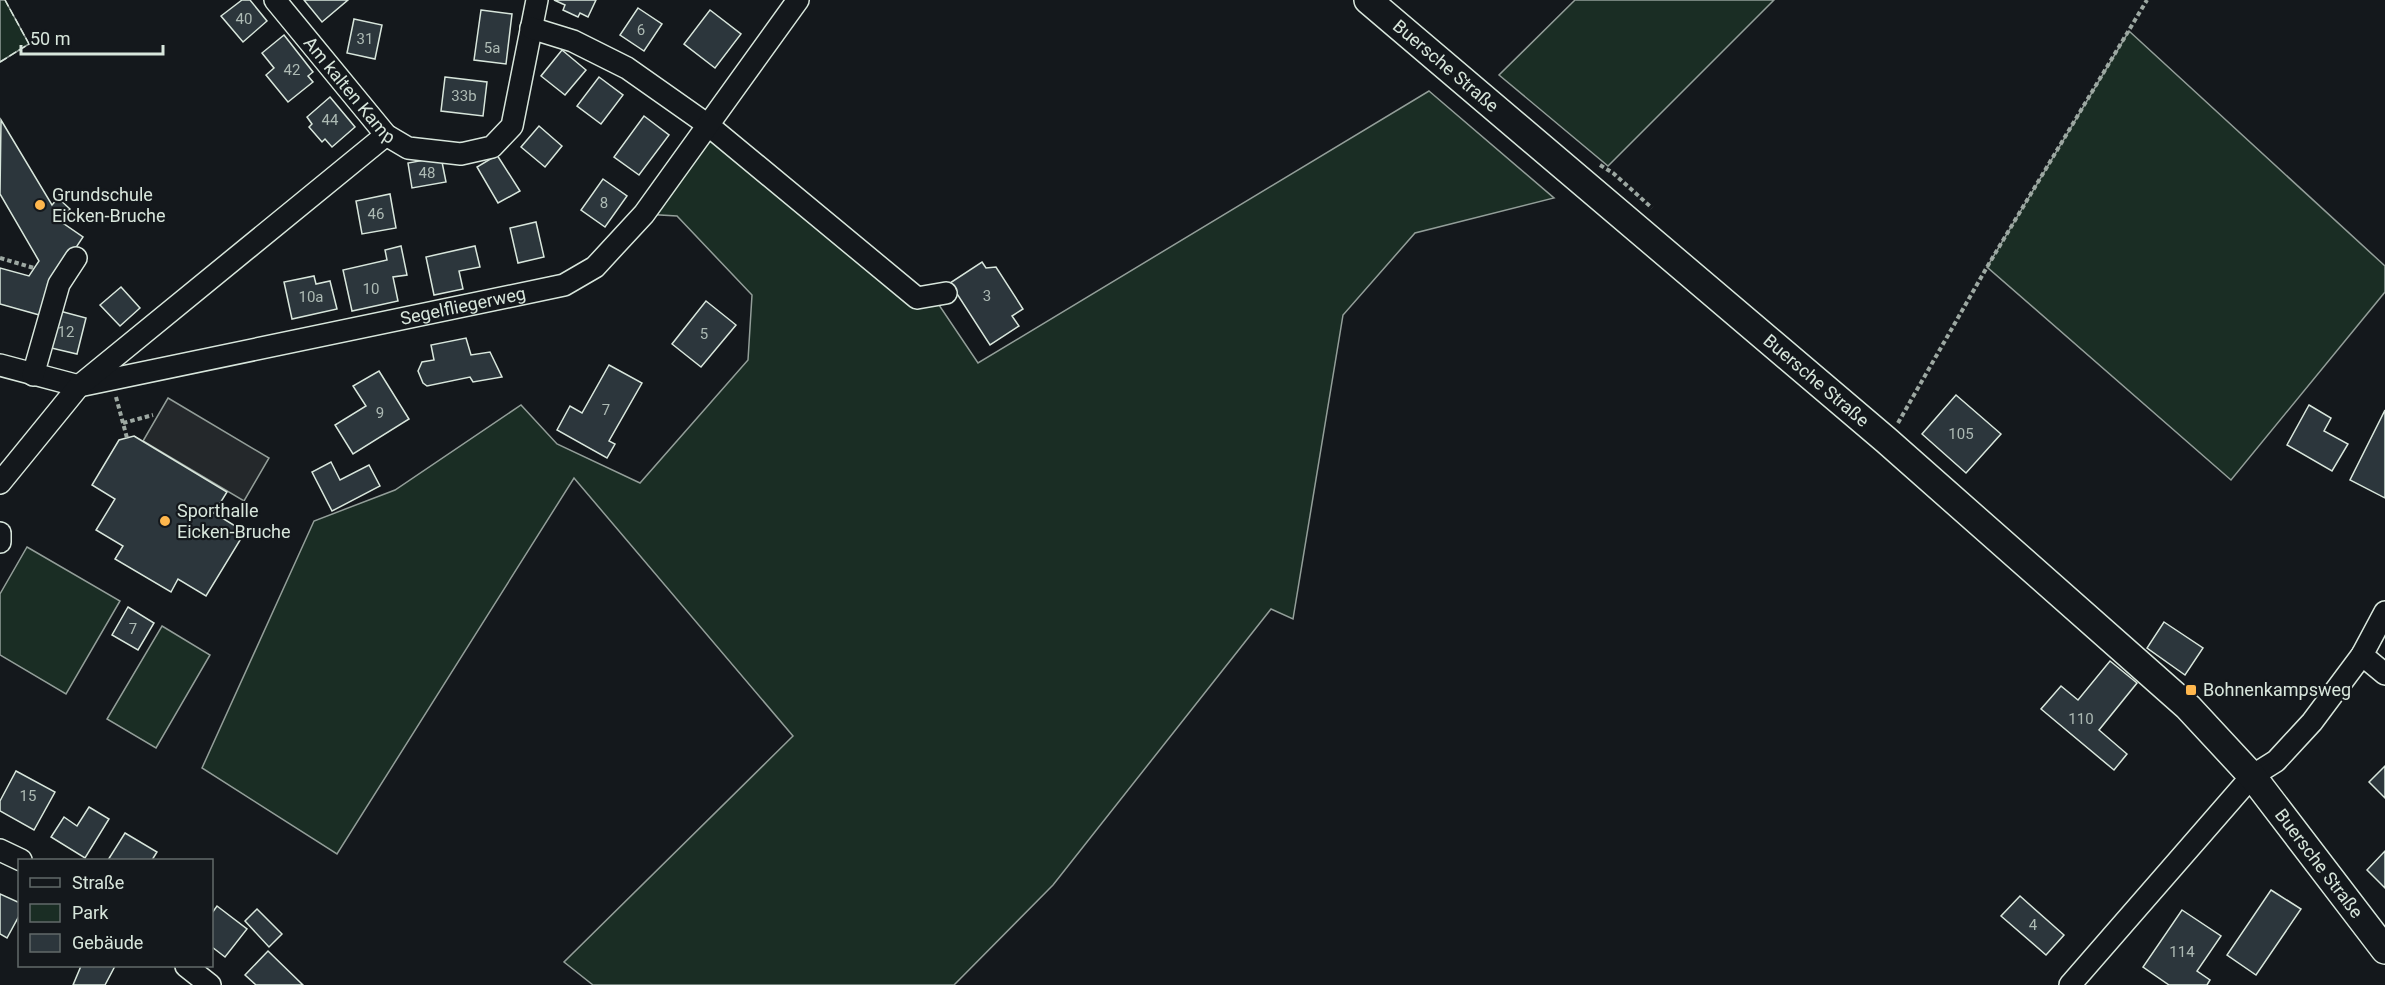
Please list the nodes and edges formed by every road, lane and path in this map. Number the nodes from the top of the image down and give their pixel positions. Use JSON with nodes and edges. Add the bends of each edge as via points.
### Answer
{"nodes":[{"id":1,"x":275,"y":0,"type":"edge"},
{"id":2,"x":537,"y":0,"type":"edge"},
{"id":3,"x":798,"y":0,"type":"edge"},
{"id":4,"x":1368,"y":0,"type":"edge"},
{"id":5,"x":2147,"y":0,"type":"edge"},
{"id":6,"x":531,"y":28,"type":"junction"},
{"id":7,"x":708,"y":125,"type":"junction"},
{"id":8,"x":386,"y":135,"type":"junction"},
{"id":9,"x":0,"y":258,"type":"edge"},
{"id":10,"x":76,"y":258,"type":"dead end"},
{"id":11,"x":34,"y":268,"type":"dead end"},
{"id":12,"x":946,"y":293,"type":"dead end"},
{"id":13,"x":0,"y":365,"type":"edge"},
{"id":14,"x":33,"y":375,"type":"junction"},
{"id":15,"x":111,"y":379,"type":"junction"},
{"id":16,"x":79,"y":386,"type":"junction"},
{"id":17,"x":153,"y":415,"type":"dead end"},
{"id":18,"x":123,"y":423,"type":"junction"},
{"id":19,"x":127,"y":438,"type":"dead end"},
{"id":20,"x":1886,"y":440,"type":"junction"},
{"id":21,"x":0,"y":483,"type":"edge"},
{"id":22,"x":0,"y":533,"type":"edge"},
{"id":23,"x":0,"y":542,"type":"edge"},
{"id":24,"x":2385,"y":612,"type":"edge"},
{"id":25,"x":2362,"y":655,"type":"junction"},
{"id":26,"x":2385,"y":674,"type":"edge"},
{"id":27,"x":2252,"y":777,"type":"junction"},
{"id":28,"x":0,"y":850,"type":"edge"},
{"id":29,"x":18,"y":859,"type":"edge"},
{"id":30,"x":2385,"y":950,"type":"edge"},
{"id":31,"x":187,"y":967,"type":"edge"},
{"id":32,"x":210,"y":985,"type":"edge"},
{"id":33,"x":2070,"y":985,"type":"edge"}],
"edges":[{"from":1,"to":8,"type":"street","name":"Am kalten Kamp"},
{"from":2,"to":6,"type":"street","name":"Am kalten Kamp"},
{"from":3,"to":7,"type":"street","name":"Segelfliegerweg"},
{"from":4,"to":20,"type":"main road","name":"Buersche Straße"},
{"from":5,"to":20,"type":"path"},
{"from":6,"to":7,"type":"street","via":[[573,41],[627,68]]},
{"from":6,"to":8,"type":"street","name":"Am kalten Kamp","via":[[512,126],[492,147],[461,154],[408,148]]},
{"from":7,"to":12,"type":"street","via":[[917,298]]},
{"from":7,"to":15,"type":"street","name":"Segelfliegerweg","via":[[636,222],[595,267],[564,285]]},
{"from":8,"to":16,"type":"street"},
{"from":9,"to":11,"type":"path"},
{"from":10,"to":14,"type":"street","via":[[59,284]]},
{"from":13,"to":14,"type":"street","name":"Segelfliegerweg"},
{"from":14,"to":16,"type":"street","name":"Segelfliegerweg"},
{"from":15,"to":16,"type":"street","name":"Segelfliegerweg"},
{"from":15,"to":18,"type":"path"},
{"from":16,"to":21,"type":"street"},
{"from":17,"to":18,"type":"path"},
{"from":18,"to":19,"type":"path"},
{"from":20,"to":27,"type":"main road","name":"Buersche Straße","via":[[2188,707]]},
{"from":22,"to":23,"type":"street"},
{"from":24,"to":25,"type":"street"},
{"from":25,"to":26,"type":"street"},
{"from":25,"to":27,"type":"street","via":[[2312,722],[2276,762]]},
{"from":27,"to":30,"type":"main road","name":"Buersche Straße"},
{"from":27,"to":33,"type":"street"},
{"from":28,"to":29,"type":"street"},
{"from":31,"to":32,"type":"street"}]}
